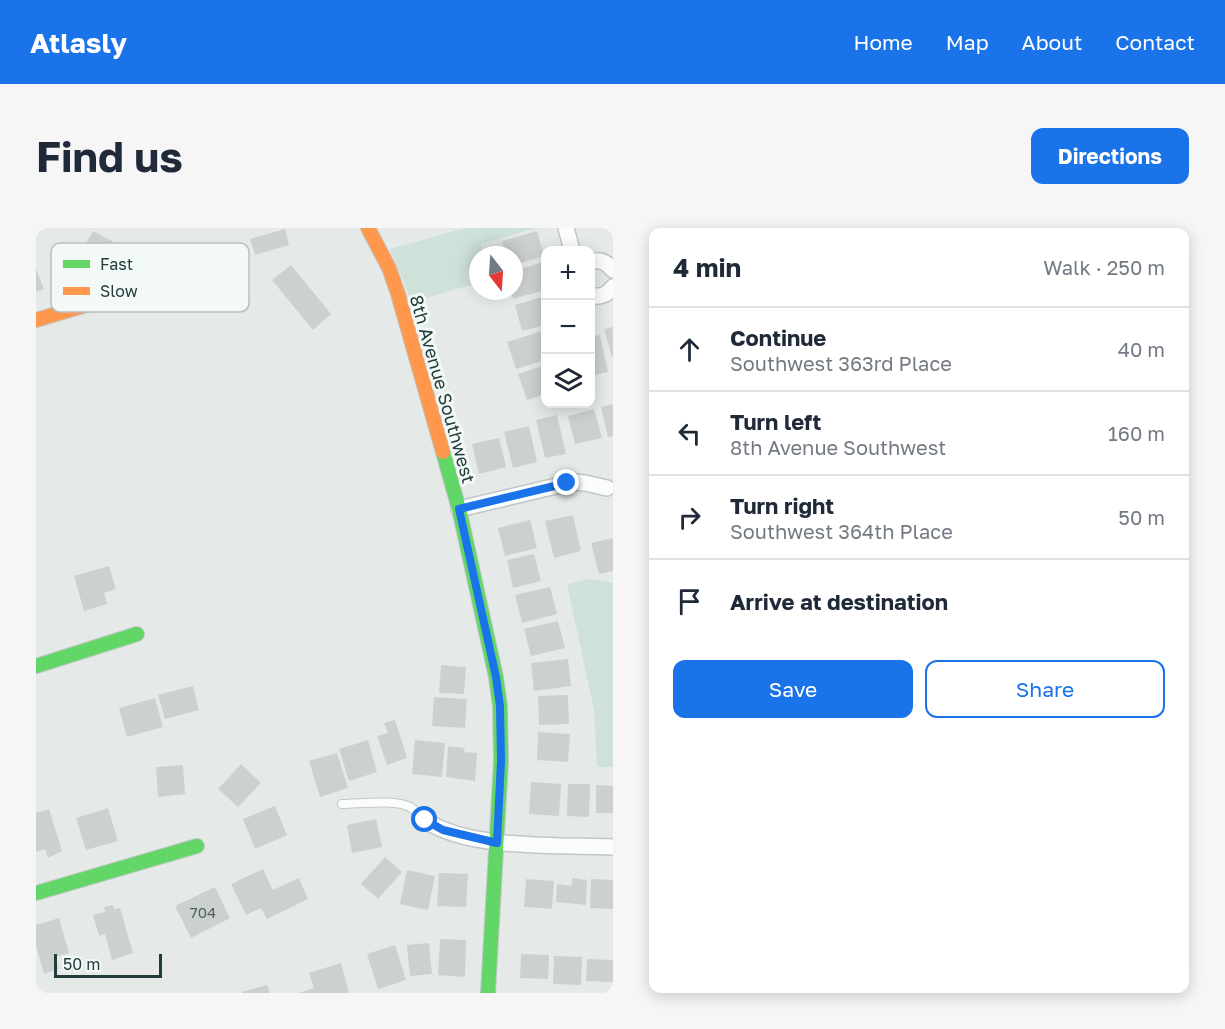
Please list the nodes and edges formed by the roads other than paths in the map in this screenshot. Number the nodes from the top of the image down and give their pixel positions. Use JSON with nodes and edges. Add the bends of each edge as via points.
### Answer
{"nodes":[{"id":1,"x":368,"y":228,"type":"edge"},
{"id":2,"x":566,"y":228,"type":"edge"},
{"id":3,"x":571,"y":246,"type":"edge"},
{"id":4,"x":595,"y":261,"type":"edge"},
{"id":5,"x":613,"y":270,"type":"edge"},
{"id":6,"x":613,"y":288,"type":"edge"},
{"id":7,"x":595,"y":295,"type":"edge"},
{"id":8,"x":63,"y":312,"type":"edge"},
{"id":9,"x":36,"y":320,"type":"edge"},
{"id":10,"x":610,"y":486,"type":"edge"},
{"id":11,"x":459,"y":509,"type":"junction"},
{"id":12,"x":137,"y":634,"type":"dead end"},
{"id":13,"x":36,"y":666,"type":"edge"},
{"id":14,"x":342,"y":804,"type":"dead end"},
{"id":15,"x":425,"y":820,"type":"joint"},
{"id":16,"x":497,"y":843,"type":"junction"},
{"id":17,"x":198,"y":846,"type":"dead end"},
{"id":18,"x":613,"y":847,"type":"edge"},
{"id":19,"x":36,"y":893,"type":"edge"},
{"id":20,"x":488,"y":993,"type":"edge"}],
"edges":[{"from":1,"to":11,"type":"street","name":"8th Avenue Southwest","via":[[396,287]]},
{"from":2,"to":3,"type":"street"},
{"from":4,"to":5,"type":"street","via":[[605,262]]},
{"from":6,"to":7,"type":"street","via":[[602,296]]},
{"from":8,"to":9,"type":"street"},
{"from":10,"to":11,"type":"street","via":[[573,482]]},
{"from":11,"to":16,"type":"street","name":"8th Avenue Southwest","via":[[500,706]]},
{"from":12,"to":13,"type":"street"},
{"from":14,"to":15,"type":"lane","via":[[402,805],[411,807]]},
{"from":15,"to":16,"type":"street","via":[[443,830]]},
{"from":16,"to":18,"type":"street"},
{"from":16,"to":20,"type":"street","name":"8th Avenue Southwest"},
{"from":17,"to":19,"type":"street"}]}
